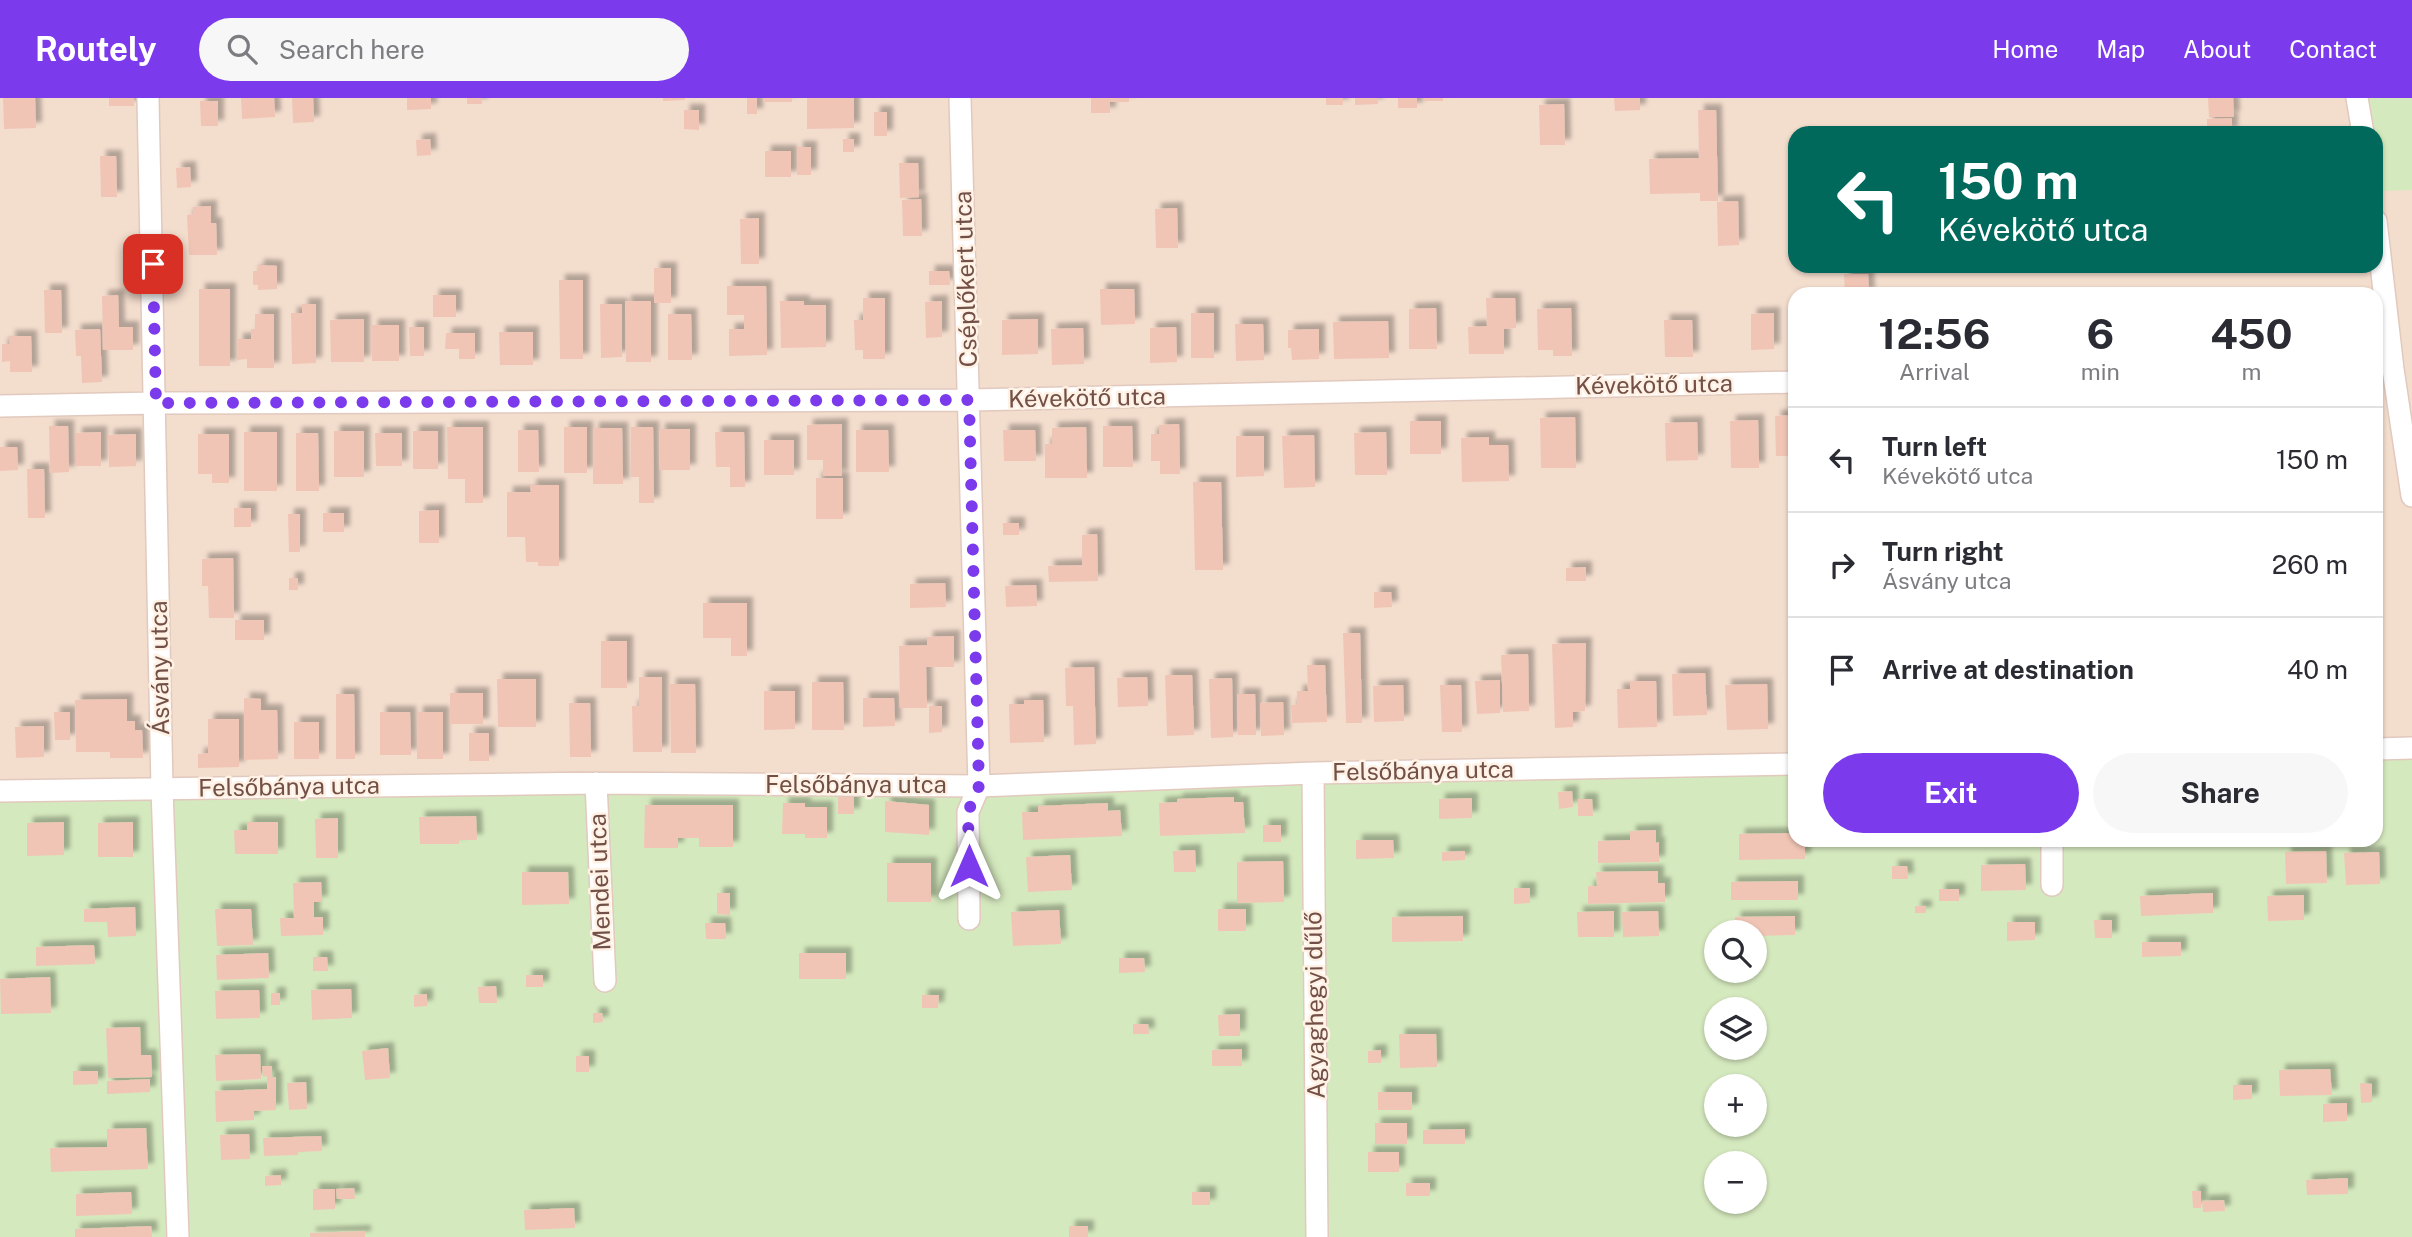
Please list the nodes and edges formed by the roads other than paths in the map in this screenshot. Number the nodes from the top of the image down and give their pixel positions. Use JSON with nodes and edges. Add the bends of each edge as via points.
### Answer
{"nodes":[{"id":1,"x":148,"y":98,"type":"edge"},
{"id":2,"x":960,"y":98,"type":"edge"},
{"id":3,"x":2357,"y":98,"type":"edge"},
{"id":4,"x":2362,"y":126,"type":"edge"},
{"id":5,"x":2383,"y":254,"type":"edge"},
{"id":6,"x":2402,"y":344,"type":"edge"},
{"id":7,"x":2385,"y":369,"type":"edge"},
{"id":8,"x":1788,"y":382,"type":"edge"},
{"id":9,"x":969,"y":400,"type":"junction"},
{"id":10,"x":156,"y":403,"type":"junction"},
{"id":11,"x":0,"y":406,"type":"edge"},
{"id":12,"x":2412,"y":496,"type":"edge"},
{"id":13,"x":2412,"y":748,"type":"edge"},
{"id":14,"x":2383,"y":749,"type":"edge"},
{"id":15,"x":1788,"y":764,"type":"edge"},
{"id":16,"x":1313,"y":773,"type":"junction"},
{"id":17,"x":596,"y":783,"type":"junction"},
{"id":18,"x":979,"y":786,"type":"junction"},
{"id":19,"x":162,"y":789,"type":"junction"},
{"id":20,"x":0,"y":791,"type":"edge"},
{"id":21,"x":2052,"y":847,"type":"edge"},
{"id":22,"x":2052,"y":884,"type":"dead end"},
{"id":23,"x":969,"y":919,"type":"dead end"},
{"id":24,"x":604,"y":981,"type":"dead end"},
{"id":25,"x":178,"y":1237,"type":"edge"},
{"id":26,"x":1317,"y":1237,"type":"edge"}],
"edges":[{"from":1,"to":10,"type":"street","name":"Ásvány utca"},
{"from":2,"to":9,"type":"street","name":"Cséplőkert utca"},
{"from":3,"to":4,"type":"street"},
{"from":5,"to":6,"type":"street"},
{"from":6,"to":7,"type":"street"},
{"from":7,"to":12,"type":"street"},
{"from":8,"to":9,"type":"street","name":"Kévekötő utca"},
{"from":9,"to":10,"type":"street","name":"Kévekötő utca"},
{"from":9,"to":18,"type":"street","name":"Cséplőkert utca"},
{"from":10,"to":11,"type":"street","name":"Kévekötő utca"},
{"from":10,"to":19,"type":"street","name":"Ásvány utca"},
{"from":13,"to":14,"type":"street"},
{"from":15,"to":16,"type":"street","name":"Felsőbánya utca"},
{"from":16,"to":18,"type":"street","name":"Felsőbánya utca"},
{"from":16,"to":26,"type":"street","name":"Agyaghegyi dűlő"},
{"from":17,"to":18,"type":"street","name":"Felsőbánya utca"},
{"from":17,"to":19,"type":"street","name":"Felsőbánya utca"},
{"from":17,"to":24,"type":"street","name":"Mendei utca"},
{"from":18,"to":23,"type":"street","name":"Cséplőkert utca","via":[[968,812]]},
{"from":19,"to":20,"type":"street","name":"Felsőbánya utca"},
{"from":19,"to":25,"type":"street","name":"Ásvány utca"},
{"from":21,"to":22,"type":"street"}]}
